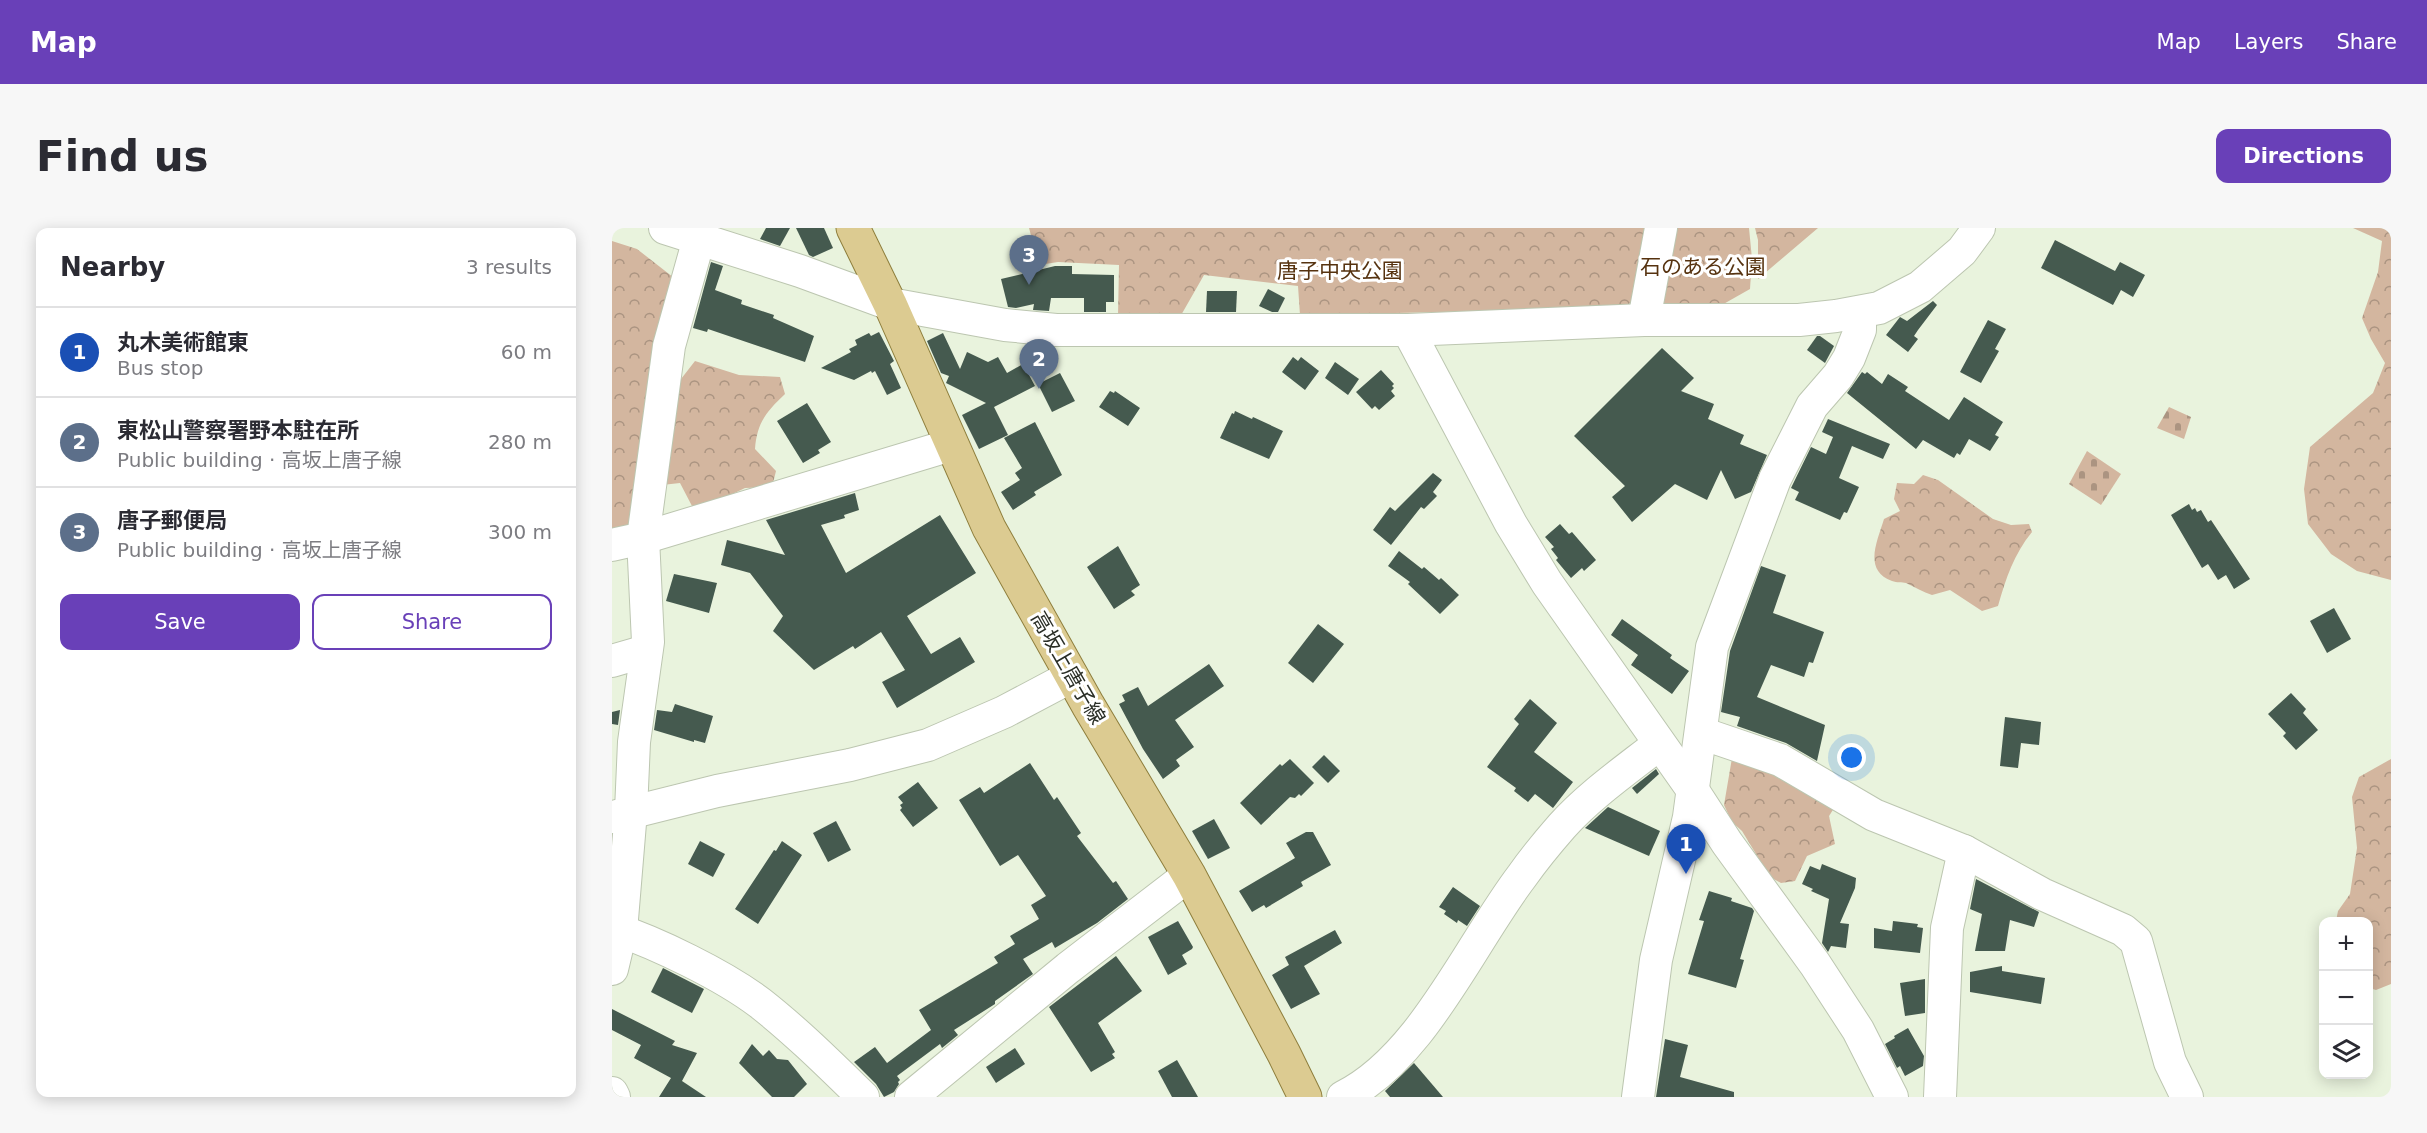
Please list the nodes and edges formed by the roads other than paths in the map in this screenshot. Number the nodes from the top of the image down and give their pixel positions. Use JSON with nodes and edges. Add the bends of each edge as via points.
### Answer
{"nodes":[{"id":1,"x":665,"y":228,"type":"edge"},
{"id":2,"x":853,"y":228,"type":"edge"},
{"id":3,"x":1661,"y":228,"type":"edge"},
{"id":4,"x":1979,"y":228,"type":"edge"},
{"id":5,"x":701,"y":234,"type":"edge"},
{"id":6,"x":890,"y":304,"type":"junction"},
{"id":7,"x":1860,"y":312,"type":"junction"},
{"id":8,"x":1644,"y":320,"type":"junction"},
{"id":9,"x":1408,"y":330,"type":"junction"},
{"id":10,"x":951,"y":445,"type":"junction"},
{"id":11,"x":642,"y":538,"type":"junction"},
{"id":12,"x":612,"y":545,"type":"edge"},
{"id":13,"x":646,"y":651,"type":"junction"},
{"id":14,"x":612,"y":661,"type":"edge"},
{"id":15,"x":1072,"y":676,"type":"junction"},
{"id":16,"x":1701,"y":733,"type":"junction"},
{"id":17,"x":1659,"y":744,"type":"junction"},
{"id":18,"x":623,"y":745,"type":"edge"},
{"id":19,"x":1692,"y":789,"type":"junction"},
{"id":20,"x":622,"y":814,"type":"edge"},
{"id":21,"x":1964,"y":851,"type":"junction"},
{"id":22,"x":1189,"y":875,"type":"junction"},
{"id":23,"x":617,"y":930,"type":"edge"},
{"id":24,"x":612,"y":969,"type":"edge"},
{"id":25,"x":863,"y":1097,"type":"edge"},
{"id":26,"x":911,"y":1097,"type":"edge"},
{"id":27,"x":1305,"y":1097,"type":"edge"},
{"id":28,"x":1343,"y":1097,"type":"edge"},
{"id":29,"x":1638,"y":1097,"type":"edge"},
{"id":30,"x":1892,"y":1097,"type":"edge"},
{"id":31,"x":1940,"y":1097,"type":"edge"},
{"id":32,"x":2187,"y":1097,"type":"edge"}],
"edges":[{"from":1,"to":5,"type":"street"},
{"from":2,"to":6,"type":"main road","name":"高坂上唐子線"},
{"from":3,"to":8,"type":"street"},
{"from":4,"to":7,"type":"street","via":[[1962,251],[1920,287],[1879,308]]},
{"from":5,"to":6,"type":"street"},
{"from":5,"to":11,"type":"street","via":[[669,346]]},
{"from":6,"to":9,"type":"street","via":[[1056,330]]},
{"from":6,"to":10,"type":"main road","name":"高坂上唐子線"},
{"from":7,"to":8,"type":"street","via":[[1799,320]]},
{"from":7,"to":16,"type":"street","via":[[1860,330],[1849,358],[1812,406],[1775,479],[1712,646]]},
{"from":8,"to":9,"type":"street"},
{"from":9,"to":17,"type":"street","via":[[1511,524],[1547,583]]},
{"from":10,"to":11,"type":"street"},
{"from":10,"to":15,"type":"main road","name":"高坂上唐子線","via":[[989,528]]},
{"from":11,"to":12,"type":"street"},
{"from":11,"to":13,"type":"street"},
{"from":13,"to":14,"type":"street"},
{"from":13,"to":18,"type":"street"},
{"from":15,"to":20,"type":"street","via":[[928,746]]},
{"from":15,"to":22,"type":"main road","name":"高坂上唐子線"},
{"from":16,"to":19,"type":"street"},
{"from":16,"to":21,"type":"street","via":[[1780,760],[1874,816]]},
{"from":17,"to":19,"type":"street"},
{"from":17,"to":28,"type":"street","via":[[1562,826],[1521,877],[1427,1019],[1382,1071]]},
{"from":18,"to":20,"type":"street"},
{"from":19,"to":29,"type":"street","via":[[1656,960]]},
{"from":19,"to":30,"type":"street","via":[[1858,1030]]},
{"from":20,"to":23,"type":"street"},
{"from":21,"to":31,"type":"street","via":[[1947,928]]},
{"from":21,"to":32,"type":"street","via":[[2136,940],[2170,1062]]},
{"from":22,"to":26,"type":"street"},
{"from":22,"to":27,"type":"main road","name":"高坂上唐子線"},
{"from":23,"to":24,"type":"street"},
{"from":23,"to":25,"type":"street","via":[[704,969],[759,1002]]}]}
